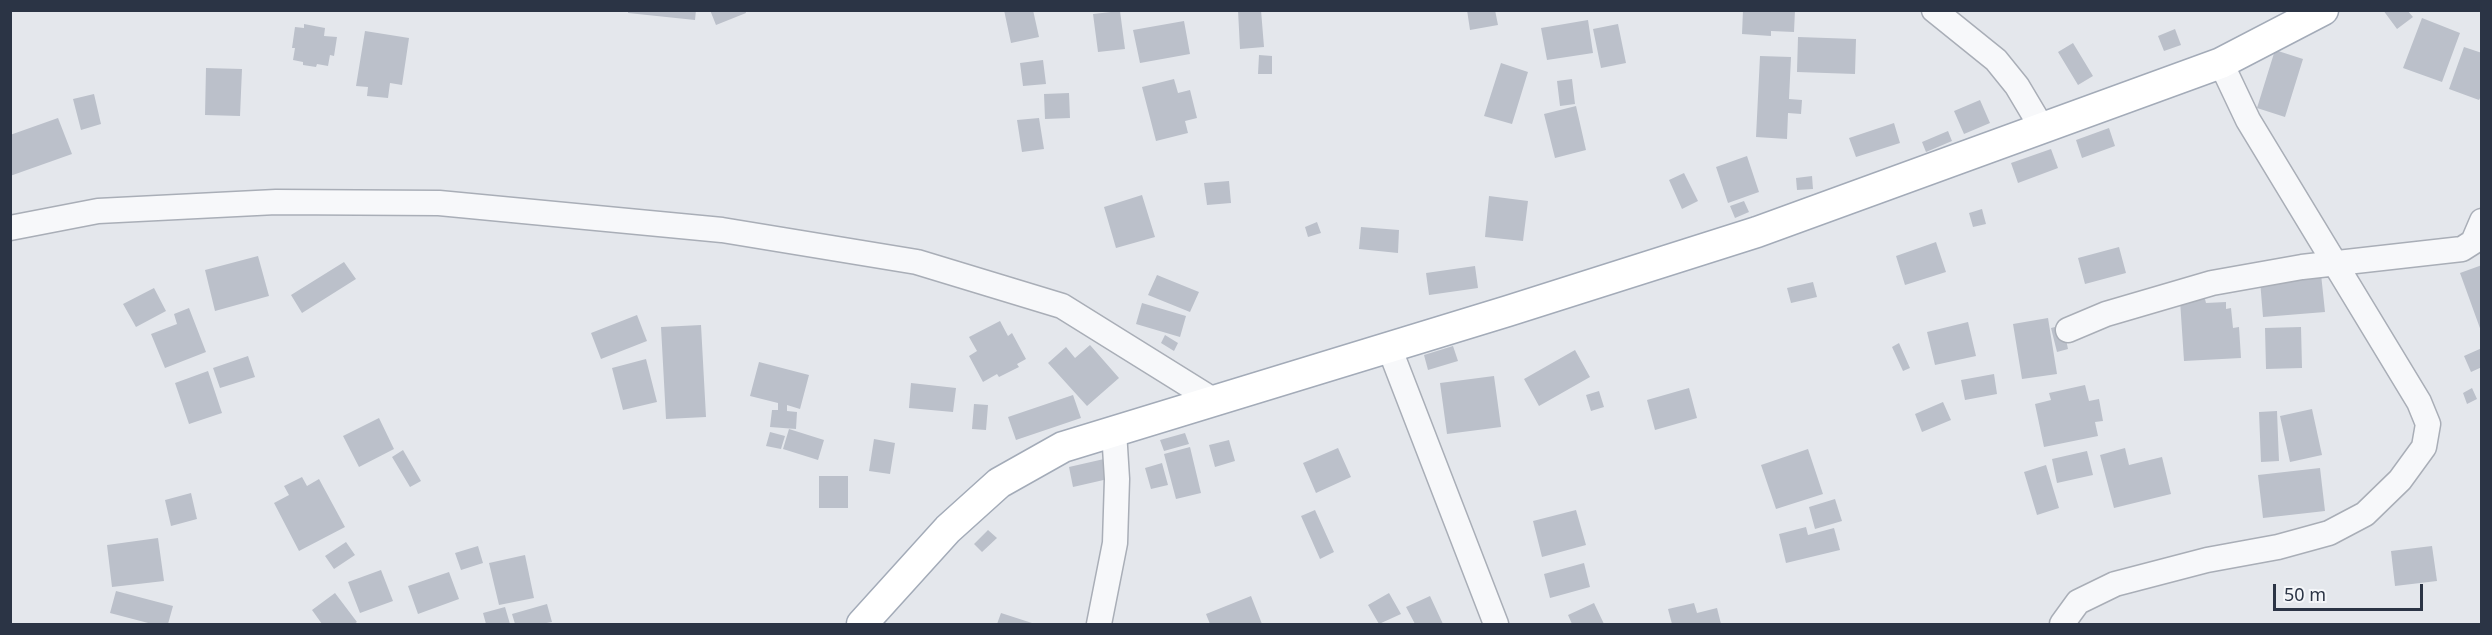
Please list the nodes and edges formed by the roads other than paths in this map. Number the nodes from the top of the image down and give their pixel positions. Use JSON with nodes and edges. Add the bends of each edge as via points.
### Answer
{"nodes":[{"id":1,"x":1934,"y":10,"type":"edge"},
{"id":2,"x":2324,"y":10,"type":"edge"},
{"id":3,"x":2221,"y":63,"type":"junction"},
{"id":4,"x":2042,"y":128,"type":"junction"},
{"id":5,"x":2481,"y":221,"type":"edge"},
{"id":6,"x":10,"y":228,"type":"edge"},
{"id":7,"x":2335,"y":263,"type":"junction"},
{"id":8,"x":2068,"y":330,"type":"dead end"},
{"id":9,"x":1389,"y":347,"type":"junction"},
{"id":10,"x":1213,"y":400,"type":"junction"},
{"id":11,"x":1114,"y":431,"type":"junction"},
{"id":12,"x":862,"y":624,"type":"edge"},
{"id":13,"x":1099,"y":624,"type":"edge"},
{"id":14,"x":1496,"y":624,"type":"edge"},
{"id":15,"x":2062,"y":624,"type":"edge"}],
"edges":[{"from":1,"to":4,"type":"street","via":[[1996,60],[2018,86]]},
{"from":2,"to":3,"type":"main road"},
{"from":3,"to":4,"type":"main road"},
{"from":3,"to":7,"type":"street","via":[[2248,120]]},
{"from":4,"to":9,"type":"main road","via":[[1757,232]]},
{"from":5,"to":7,"type":"street","via":[[2473,242],[2462,249]]},
{"from":6,"to":10,"type":"street","via":[[98,211],[300,202],[439,203],[723,230],[916,261],[1062,306]]},
{"from":7,"to":8,"type":"street","via":[[2212,283],[2106,314]]},
{"from":7,"to":15,"type":"street","via":[[2419,402],[2428,424],[2424,447],[2400,480],[2365,514],[2328,533],[2115,584],[2078,602]]},
{"from":9,"to":10,"type":"main road"},
{"from":9,"to":14,"type":"street"},
{"from":10,"to":11,"type":"main road"},
{"from":11,"to":12,"type":"main road","via":[[1063,447],[999,483],[948,529]]},
{"from":11,"to":13,"type":"street","via":[[1115,543]]}]}
